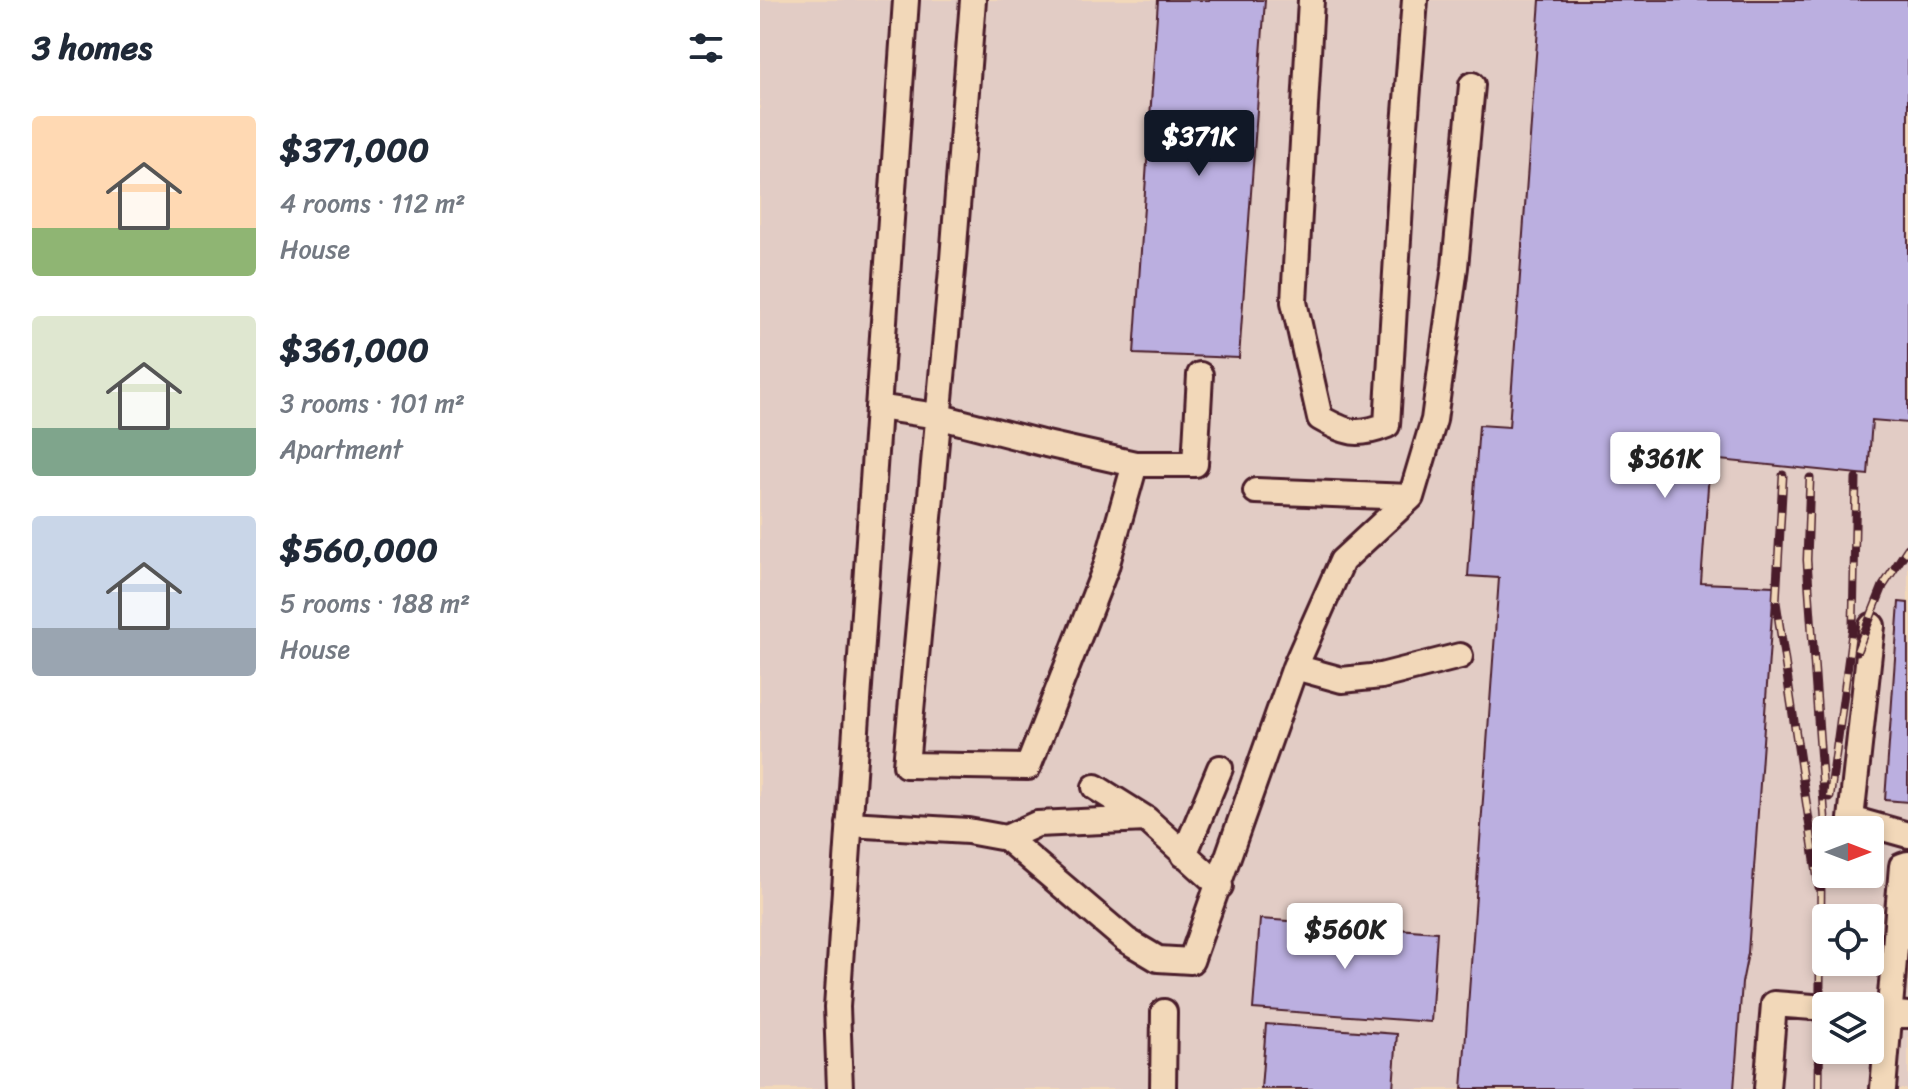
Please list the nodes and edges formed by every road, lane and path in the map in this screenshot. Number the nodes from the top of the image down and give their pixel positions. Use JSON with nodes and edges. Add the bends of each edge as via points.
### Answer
{"nodes":[{"id":1,"x":906,"y":0,"type":"edge"},
{"id":2,"x":973,"y":0,"type":"edge"},
{"id":3,"x":1311,"y":0,"type":"edge"},
{"id":4,"x":1415,"y":0,"type":"edge"},
{"id":5,"x":1472,"y":85,"type":"dead end"},
{"id":6,"x":1200,"y":375,"type":"dead end"},
{"id":7,"x":878,"y":407,"type":"junction"},
{"id":8,"x":937,"y":416,"type":"junction"},
{"id":9,"x":1135,"y":464,"type":"junction"},
{"id":10,"x":1256,"y":491,"type":"dead end"},
{"id":11,"x":1411,"y":497,"type":"junction"},
{"id":12,"x":1872,"y":626,"type":"dead end"},
{"id":13,"x":1460,"y":656,"type":"dead end"},
{"id":14,"x":1295,"y":667,"type":"junction"},
{"id":15,"x":1220,"y":768,"type":"dead end"},
{"id":16,"x":1095,"y":787,"type":"dead end"},
{"id":17,"x":1146,"y":819,"type":"junction"},
{"id":18,"x":849,"y":824,"type":"junction"},
{"id":19,"x":1908,"y":835,"type":"edge"},
{"id":20,"x":1006,"y":838,"type":"junction"},
{"id":21,"x":1184,"y":855,"type":"junction"},
{"id":22,"x":1908,"y":864,"type":"edge"},
{"id":23,"x":1220,"y":886,"type":"junction"},
{"id":24,"x":1812,"y":1007,"type":"edge"},
{"id":25,"x":1164,"y":1012,"type":"dead end"},
{"id":26,"x":1889,"y":1013,"type":"edge"},
{"id":27,"x":840,"y":1089,"type":"edge"},
{"id":28,"x":1163,"y":1089,"type":"edge"},
{"id":29,"x":1767,"y":1089,"type":"edge"},
{"id":30,"x":1883,"y":1089,"type":"edge"}],
"edges":[{"from":1,"to":7,"type":"lane"},
{"from":2,"to":8,"type":"lane"},
{"from":3,"to":4,"type":"lane","via":[[1294,302],[1320,418],[1344,431],[1366,433],[1387,425]]},
{"from":5,"to":11,"type":"lane","via":[[1434,420]]},
{"from":6,"to":9,"type":"lane","via":[[1195,464]]},
{"from":7,"to":8,"type":"lane"},
{"from":7,"to":18,"type":"lane"},
{"from":8,"to":9,"type":"lane"},
{"from":8,"to":9,"type":"lane","via":[[906,765],[1028,767],[1106,567]]},
{"from":10,"to":11,"type":"lane"},
{"from":11,"to":14,"type":"lane","via":[[1342,561]]},
{"from":12,"to":19,"type":"lane","via":[[1851,819]]},
{"from":13,"to":14,"type":"lane","via":[[1342,680]]},
{"from":14,"to":23,"type":"lane"},
{"from":15,"to":21,"type":"lane"},
{"from":16,"to":17,"type":"lane"},
{"from":17,"to":20,"type":"lane","via":[[1037,824]]},
{"from":17,"to":21,"type":"lane"},
{"from":18,"to":20,"type":"lane"},
{"from":18,"to":27,"type":"lane","via":[[837,1007]]},
{"from":20,"to":23,"type":"lane","via":[[1126,940],[1158,959],[1191,961]]},
{"from":21,"to":23,"type":"lane"},
{"from":22,"to":26,"type":"lane","via":[[1902,866]]},
{"from":24,"to":29,"type":"lane","via":[[1774,1004]]},
{"from":25,"to":28,"type":"lane"},
{"from":26,"to":30,"type":"lane"}]}
